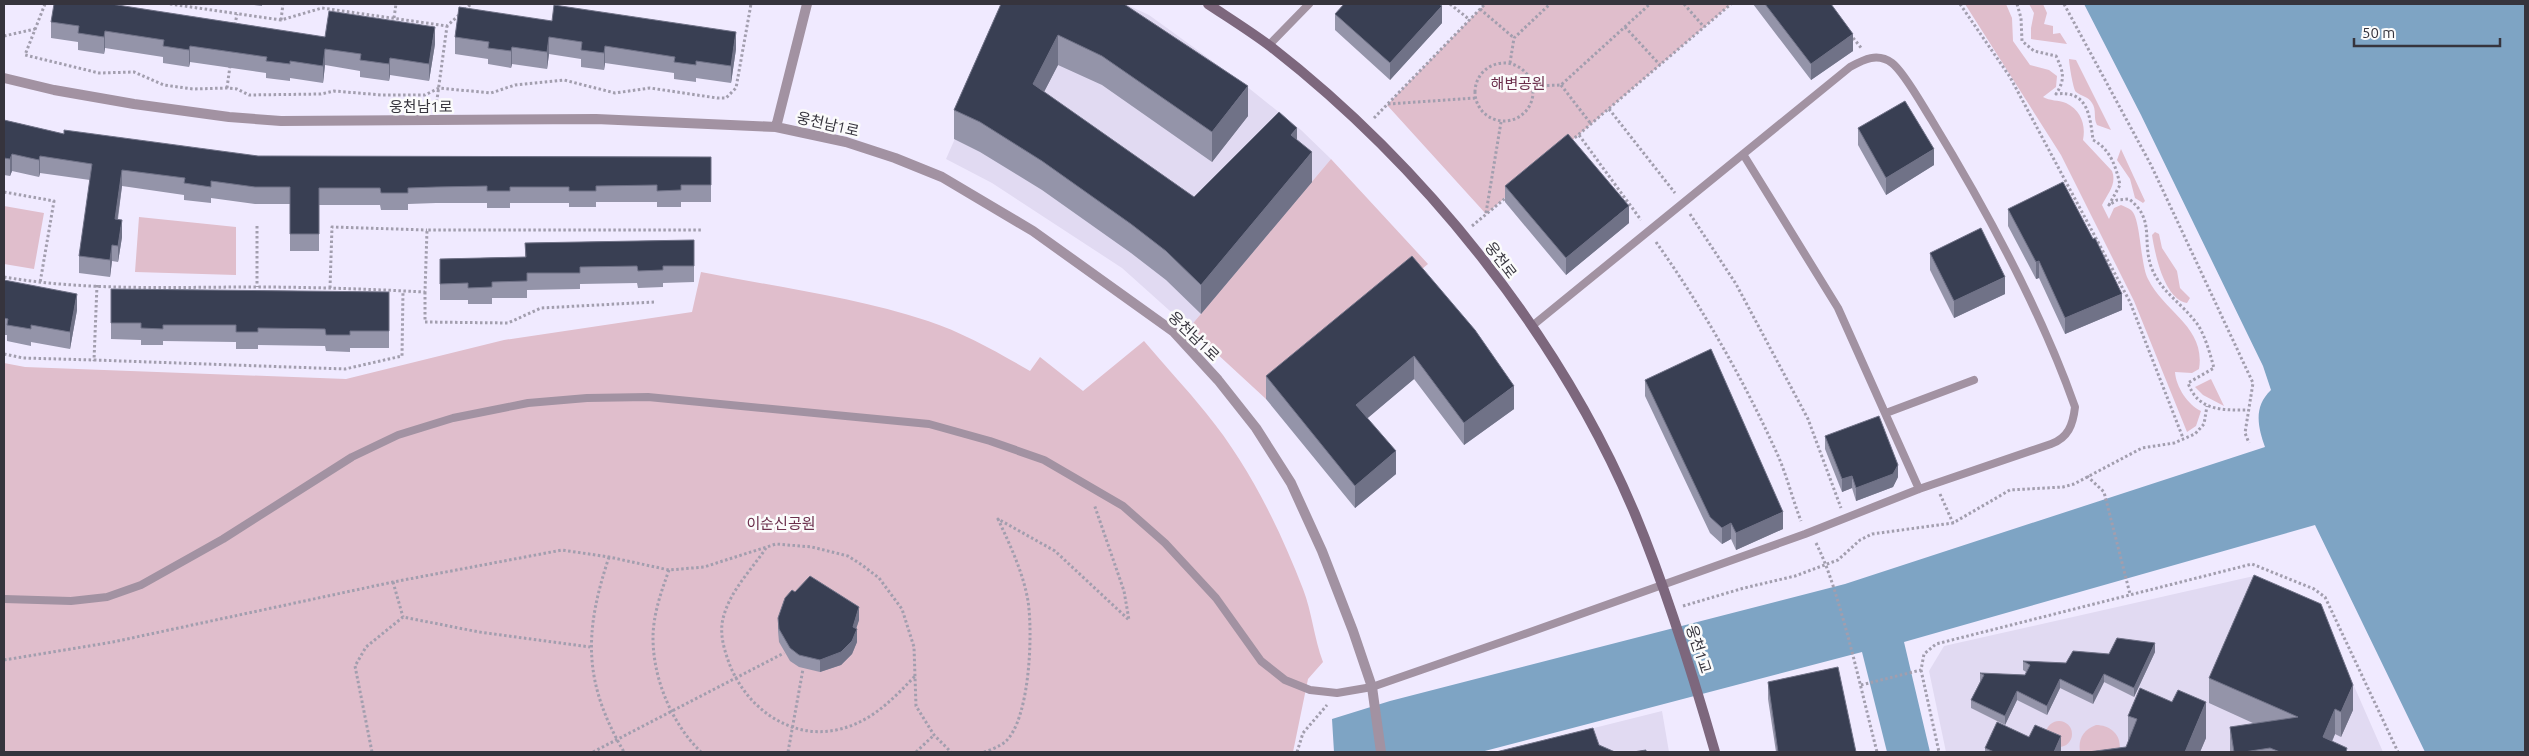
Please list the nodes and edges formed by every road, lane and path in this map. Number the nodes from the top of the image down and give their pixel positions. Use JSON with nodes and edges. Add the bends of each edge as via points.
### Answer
{"nodes":[{"id":1,"x":45,"y":4,"type":"edge"},
{"id":2,"x":170,"y":4,"type":"edge"},
{"id":3,"x":283,"y":4,"type":"edge"},
{"id":4,"x":396,"y":4,"type":"edge"},
{"id":5,"x":472,"y":4,"type":"edge"},
{"id":6,"x":751,"y":4,"type":"edge"},
{"id":7,"x":807,"y":4,"type":"edge"},
{"id":8,"x":1208,"y":4,"type":"edge"},
{"id":9,"x":1308,"y":4,"type":"edge"},
{"id":10,"x":1450,"y":4,"type":"edge"},
{"id":11,"x":1485,"y":4,"type":"edge"},
{"id":12,"x":1550,"y":4,"type":"edge"},
{"id":13,"x":1650,"y":4,"type":"edge"},
{"id":14,"x":1684,"y":4,"type":"edge"},
{"id":15,"x":1731,"y":4,"type":"edge"},
{"id":16,"x":1960,"y":4,"type":"edge"},
{"id":17,"x":2017,"y":4,"type":"edge"},
{"id":18,"x":2064,"y":4,"type":"edge"},
{"id":19,"x":199,"y":6,"type":"edge"},
{"id":20,"x":1480,"y":9,"type":"junction"},
{"id":21,"x":237,"y":14,"type":"junction"},
{"id":22,"x":394,"y":18,"type":"junction"},
{"id":23,"x":281,"y":20,"type":"junction"},
{"id":24,"x":1470,"y":20,"type":"junction"},
{"id":25,"x":446,"y":26,"type":"junction"},
{"id":26,"x":1625,"y":27,"type":"junction"},
{"id":27,"x":1704,"y":27,"type":"junction"},
{"id":28,"x":1845,"y":27,"type":"edge"},
{"id":29,"x":35,"y":29,"type":"junction"},
{"id":30,"x":234,"y":32,"type":"edge"},
{"id":31,"x":4,"y":36,"type":"edge"},
{"id":32,"x":1514,"y":38,"type":"junction"},
{"id":33,"x":1270,"y":45,"type":"junction"},
{"id":34,"x":1868,"y":57,"type":"junction"},
{"id":35,"x":230,"y":60,"type":"edge"},
{"id":36,"x":1510,"y":64,"type":"junction"},
{"id":37,"x":1660,"y":65,"type":"junction"},
{"id":38,"x":4,"y":78,"type":"edge"},
{"id":39,"x":1561,"y":85,"type":"junction"},
{"id":40,"x":1532,"y":86,"type":"junction"},
{"id":41,"x":226,"y":88,"type":"junction"},
{"id":42,"x":439,"y":88,"type":"junction"},
{"id":43,"x":1475,"y":98,"type":"junction"},
{"id":44,"x":1387,"y":104,"type":"junction"},
{"id":45,"x":1609,"y":108,"type":"junction"},
{"id":46,"x":434,"y":121,"type":"junction"},
{"id":47,"x":1501,"y":122,"type":"junction"},
{"id":48,"x":1591,"y":124,"type":"junction"},
{"id":49,"x":776,"y":127,"type":"junction"},
{"id":50,"x":1365,"y":127,"type":"junction"},
{"id":51,"x":1579,"y":135,"type":"junction"},
{"id":52,"x":1564,"y":147,"type":"edge"},
{"id":53,"x":1742,"y":154,"type":"junction"},
{"id":54,"x":1515,"y":190,"type":"edge"},
{"id":55,"x":4,"y":192,"type":"edge"},
{"id":56,"x":1683,"y":203,"type":"junction"},
{"id":57,"x":1486,"y":214,"type":"junction"},
{"id":58,"x":257,"y":226,"type":"dead end"},
{"id":59,"x":428,"y":230,"type":"junction"},
{"id":60,"x":703,"y":230,"type":"dead end"},
{"id":61,"x":1648,"y":231,"type":"junction"},
{"id":62,"x":1462,"y":234,"type":"junction"},
{"id":63,"x":4,"y":277,"type":"edge"},
{"id":64,"x":40,"y":283,"type":"junction"},
{"id":65,"x":97,"y":285,"type":"junction"},
{"id":66,"x":257,"y":287,"type":"junction"},
{"id":67,"x":330,"y":288,"type":"junction"},
{"id":68,"x":403,"y":291,"type":"junction"},
{"id":69,"x":425,"y":292,"type":"junction"},
{"id":70,"x":654,"y":302,"type":"dead end"},
{"id":71,"x":1532,"y":326,"type":"junction"},
{"id":72,"x":4,"y":354,"type":"edge"},
{"id":73,"x":94,"y":360,"type":"junction"},
{"id":74,"x":1974,"y":380,"type":"dead end"},
{"id":75,"x":2207,"y":406,"type":"junction"},
{"id":76,"x":2247,"y":410,"type":"junction"},
{"id":77,"x":1886,"y":413,"type":"junction"},
{"id":78,"x":2183,"y":438,"type":"junction"},
{"id":79,"x":2249,"y":443,"type":"dead end"},
{"id":80,"x":2087,"y":476,"type":"junction"},
{"id":81,"x":1087,"y":484,"type":"junction"},
{"id":82,"x":1935,"y":484,"type":"junction"},
{"id":83,"x":1919,"y":489,"type":"junction"},
{"id":84,"x":1845,"y":518,"type":"junction"},
{"id":85,"x":1953,"y":523,"type":"junction"},
{"id":86,"x":1807,"y":533,"type":"junction"},
{"id":87,"x":766,"y":547,"type":"junction"},
{"id":88,"x":609,"y":557,"type":"junction"},
{"id":89,"x":1826,"y":564,"type":"junction"},
{"id":90,"x":669,"y":570,"type":"junction"},
{"id":91,"x":393,"y":582,"type":"junction"},
{"id":92,"x":1663,"y":585,"type":"junction"},
{"id":93,"x":2130,"y":594,"type":"junction"},
{"id":94,"x":4,"y":599,"type":"edge"},
{"id":95,"x":1671,"y":610,"type":"junction"},
{"id":96,"x":402,"y":617,"type":"junction"},
{"id":97,"x":590,"y":647,"type":"junction"},
{"id":98,"x":784,"y":652,"type":"edge"},
{"id":99,"x":4,"y":660,"type":"edge"},
{"id":100,"x":803,"y":669,"type":"edge"},
{"id":101,"x":1921,"y":670,"type":"junction"},
{"id":102,"x":916,"y":674,"type":"junction"},
{"id":103,"x":734,"y":678,"type":"junction"},
{"id":104,"x":1861,"y":685,"type":"junction"},
{"id":105,"x":1372,"y":687,"type":"junction"},
{"id":106,"x":1337,"y":693,"type":"junction"},
{"id":107,"x":671,"y":712,"type":"junction"},
{"id":108,"x":792,"y":727,"type":"junction"},
{"id":109,"x":934,"y":735,"type":"junction"},
{"id":110,"x":617,"y":740,"type":"junction"},
{"id":111,"x":372,"y":752,"type":"edge"},
{"id":112,"x":594,"y":752,"type":"edge"},
{"id":113,"x":624,"y":752,"type":"edge"},
{"id":114,"x":701,"y":752,"type":"edge"},
{"id":115,"x":788,"y":752,"type":"edge"},
{"id":116,"x":916,"y":752,"type":"edge"},
{"id":117,"x":951,"y":752,"type":"edge"},
{"id":118,"x":984,"y":752,"type":"edge"},
{"id":119,"x":1297,"y":752,"type":"edge"},
{"id":120,"x":1381,"y":752,"type":"edge"},
{"id":121,"x":1715,"y":752,"type":"edge"},
{"id":122,"x":1876,"y":752,"type":"edge"},
{"id":123,"x":1939,"y":752,"type":"edge"},
{"id":124,"x":2398,"y":752,"type":"edge"}],
"edges":[{"from":1,"to":29,"type":"path"},
{"from":2,"to":19,"type":"path"},
{"from":3,"to":23,"type":"path"},
{"from":4,"to":22,"type":"path"},
{"from":5,"to":25,"type":"path"},
{"from":6,"to":42,"type":"path","via":[[736,88],[726,98],[650,88],[615,93],[564,80],[515,86],[491,93]]},
{"from":7,"to":49,"type":"street"},
{"from":8,"to":33,"type":"street","name":"웅천로"},
{"from":9,"to":33,"type":"lane"},
{"from":10,"to":24,"type":"path"},
{"from":11,"to":20,"type":"path"},
{"from":12,"to":32,"type":"path"},
{"from":13,"to":26,"type":"path"},
{"from":14,"to":27,"type":"path"},
{"from":15,"to":27,"type":"path"},
{"from":16,"to":78,"type":"path","via":[[2010,77],[2130,302]]},
{"from":17,"to":75,"type":"path","via":[[2022,40],[2034,51],[2056,56],[2064,75],[2063,84],[2056,94],[2068,93],[2088,108],[2093,140],[2106,149],[2120,185],[2110,205],[2117,200],[2129,199],[2143,213],[2147,251],[2156,277],[2168,296],[2198,325],[2214,368],[2188,383],[2200,403]]},
{"from":18,"to":76,"type":"path","via":[[2151,165],[2253,383]]},
{"from":19,"to":21,"type":"path"},
{"from":20,"to":24,"type":"path"},
{"from":20,"to":32,"type":"path"},
{"from":21,"to":23,"type":"path"},
{"from":21,"to":30,"type":"path"},
{"from":22,"to":23,"type":"path","via":[[322,8]]},
{"from":22,"to":25,"type":"path"},
{"from":24,"to":44,"type":"path"},
{"from":25,"to":42,"type":"path"},
{"from":26,"to":37,"type":"path"},
{"from":26,"to":39,"type":"path"},
{"from":27,"to":37,"type":"path"},
{"from":28,"to":34,"type":"path"},
{"from":29,"to":31,"type":"path"},
{"from":29,"to":41,"type":"path","via":[[25,55],[98,73],[134,72],[164,85],[193,89]]},
{"from":32,"to":36,"type":"path"},
{"from":33,"to":50,"type":"street","name":"웅천로"},
{"from":34,"to":53,"type":"lane","via":[[1850,67]]},
{"from":34,"to":82,"type":"lane","via":[[1883,58],[1892,63],[1969,181],[2039,319],[2075,408],[2069,431],[2061,440]]},
{"from":35,"to":41,"type":"path"},
{"from":36,"to":40,"type":"path","via":[[1527,74]]},
{"from":36,"to":43,"type":"path","via":[[1490,66],[1483,72],[1477,79]]},
{"from":37,"to":45,"type":"path"},
{"from":38,"to":46,"type":"street","name":"웅천남1로","via":[[107,100],[229,118]]},
{"from":39,"to":40,"type":"path"},
{"from":39,"to":48,"type":"path"},
{"from":40,"to":47,"type":"path","via":[[1532,103],[1526,112],[1519,118]]},
{"from":41,"to":42,"type":"path","via":[[249,95],[274,96],[334,92],[425,94]]},
{"from":42,"to":46,"type":"path"},
{"from":43,"to":44,"type":"path"},
{"from":43,"to":47,"type":"path","via":[[1484,114]]},
{"from":44,"to":50,"type":"path"},
{"from":45,"to":48,"type":"path"},
{"from":45,"to":56,"type":"path"},
{"from":46,"to":49,"type":"street","name":"웅천남1로","via":[[596,120]]},
{"from":47,"to":57,"type":"path"},
{"from":48,"to":51,"type":"path"},
{"from":49,"to":105,"type":"street","name":"웅천남1로","via":[[846,142],[942,177],[1033,231],[1174,332],[1256,428],[1291,484],[1322,550]]},
{"from":50,"to":62,"type":"street","name":"웅천로","via":[[1424,188]]},
{"from":51,"to":52,"type":"path"},
{"from":51,"to":61,"type":"path"},
{"from":53,"to":56,"type":"lane"},
{"from":53,"to":77,"type":"lane","via":[[1838,308]]},
{"from":54,"to":57,"type":"path"},
{"from":55,"to":64,"type":"path","via":[[54,201]]},
{"from":56,"to":61,"type":"lane"},
{"from":56,"to":84,"type":"path","via":[[1736,284],[1808,419]]},
{"from":57,"to":62,"type":"path"},
{"from":58,"to":66,"type":"path"},
{"from":59,"to":60,"type":"path"},
{"from":59,"to":67,"type":"path","via":[[332,227]]},
{"from":59,"to":69,"type":"path"},
{"from":61,"to":71,"type":"lane"},
{"from":61,"to":86,"type":"path","via":[[1691,291],[1740,380],[1776,451]]},
{"from":62,"to":71,"type":"street","name":"웅천로"},
{"from":63,"to":64,"type":"path"},
{"from":64,"to":65,"type":"path"},
{"from":65,"to":66,"type":"path"},
{"from":65,"to":73,"type":"path"},
{"from":66,"to":67,"type":"path"},
{"from":67,"to":68,"type":"path"},
{"from":68,"to":69,"type":"path"},
{"from":68,"to":73,"type":"path","via":[[402,356],[345,369]]},
{"from":69,"to":70,"type":"path","via":[[425,322],[508,323],[541,308]]},
{"from":71,"to":92,"type":"street","name":"웅천로","via":[[1611,462]]},
{"from":72,"to":73,"type":"path","via":[[23,358]]},
{"from":74,"to":77,"type":"lane"},
{"from":75,"to":76,"type":"path"},
{"from":75,"to":78,"type":"path","via":[[2202,428]]},
{"from":76,"to":79,"type":"path","via":[[2245,433]]},
{"from":77,"to":83,"type":"lane"},
{"from":78,"to":80,"type":"path","via":[[2163,446],[2142,448]]},
{"from":80,"to":85,"type":"path","via":[[2063,487],[2010,490]]},
{"from":80,"to":93,"type":"path","via":[[2104,492]]},
{"from":81,"to":94,"type":"lane","via":[[1044,460],[929,424],[648,397],[587,398],[528,404],[453,418],[390,438],[352,457],[141,584],[107,596],[72,601]]},
{"from":81,"to":106,"type":"lane","via":[[1123,506],[1165,543],[1216,598],[1261,661],[1285,680],[1310,690]]},
{"from":81,"to":118,"type":"path","via":[[1124,591],[1129,620],[1055,551],[998,519],[1018,564],[1028,602],[1030,667],[1021,712],[1006,741]]},
{"from":82,"to":83,"type":"lane"},
{"from":82,"to":85,"type":"path"},
{"from":83,"to":84,"type":"lane"},
{"from":84,"to":86,"type":"lane"},
{"from":85,"to":89,"type":"path","via":[[1872,534],[1860,540],[1844,557]]},
{"from":86,"to":89,"type":"path"},
{"from":86,"to":92,"type":"lane"},
{"from":87,"to":90,"type":"path","via":[[704,567]]},
{"from":87,"to":102,"type":"path","via":[[776,544],[848,556],[879,578],[902,609],[914,648]]},
{"from":87,"to":103,"type":"path","via":[[736,590],[723,617],[722,640]]},
{"from":88,"to":90,"type":"path"},
{"from":88,"to":91,"type":"path","via":[[562,550]]},
{"from":88,"to":97,"type":"path","via":[[597,599]]},
{"from":89,"to":95,"type":"path","via":[[1795,576]]},
{"from":89,"to":104,"type":"path"},
{"from":90,"to":107,"type":"path","via":[[660,595],[653,638],[660,682]]},
{"from":91,"to":96,"type":"path"},
{"from":91,"to":99,"type":"path","via":[[113,642]]},
{"from":92,"to":95,"type":"street","name":"웅천로"},
{"from":92,"to":105,"type":"lane"},
{"from":93,"to":101,"type":"path","via":[[1936,644],[1924,654]]},
{"from":93,"to":124,"type":"path","via":[[2252,564],[2314,589],[2325,597]]},
{"from":95,"to":121,"type":"street","name":"웅천1교"},
{"from":96,"to":97,"type":"path","via":[[479,632]]},
{"from":96,"to":111,"type":"path","via":[[366,647],[355,666]]},
{"from":97,"to":110,"type":"path","via":[[598,695]]},
{"from":98,"to":103,"type":"path"},
{"from":100,"to":108,"type":"path"},
{"from":101,"to":104,"type":"path"},
{"from":101,"to":123,"type":"path"},
{"from":102,"to":108,"type":"path","via":[[889,703],[849,727],[822,732]]},
{"from":102,"to":109,"type":"path","via":[[916,706]]},
{"from":103,"to":107,"type":"path"},
{"from":103,"to":108,"type":"path","via":[[758,707]]},
{"from":104,"to":122,"type":"path"},
{"from":105,"to":106,"type":"lane"},
{"from":105,"to":120,"type":"street","name":"웅천남1로"},
{"from":106,"to":119,"type":"path","via":[[1303,733]]},
{"from":107,"to":110,"type":"path"},
{"from":107,"to":114,"type":"path"},
{"from":108,"to":115,"type":"path"},
{"from":109,"to":116,"type":"path"},
{"from":109,"to":117,"type":"path"},
{"from":110,"to":112,"type":"path"},
{"from":110,"to":113,"type":"path"}]}
